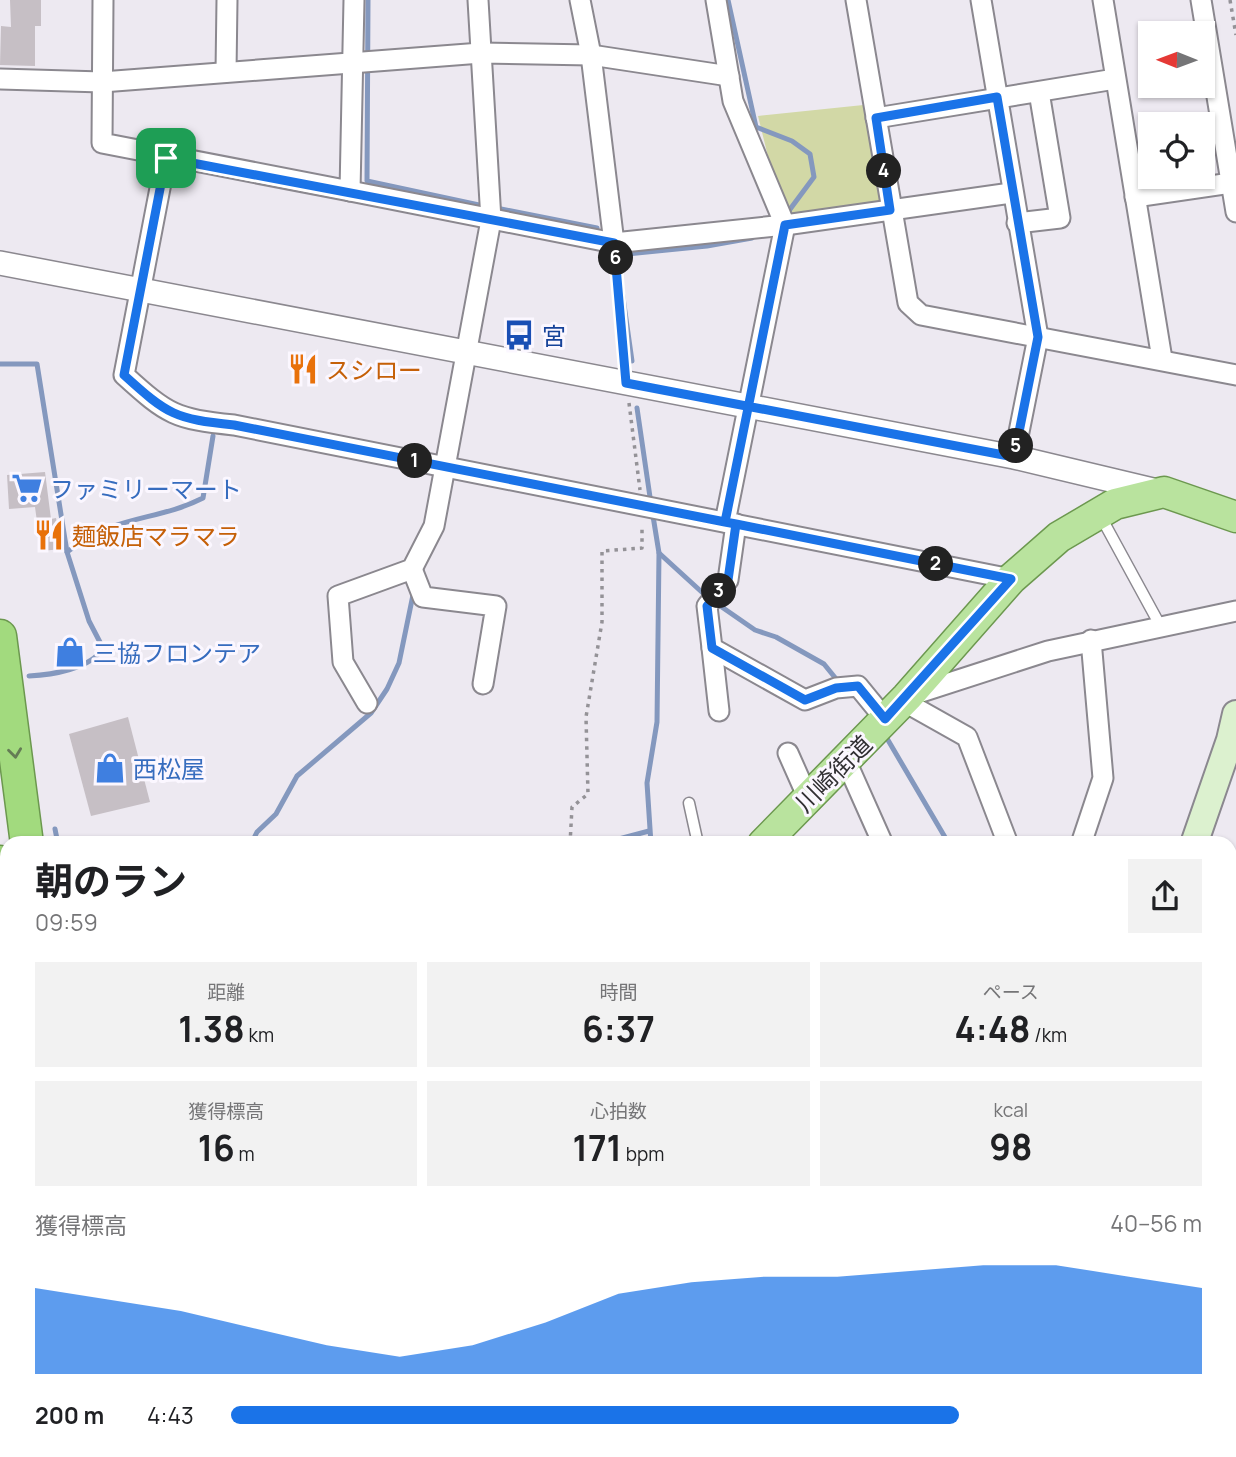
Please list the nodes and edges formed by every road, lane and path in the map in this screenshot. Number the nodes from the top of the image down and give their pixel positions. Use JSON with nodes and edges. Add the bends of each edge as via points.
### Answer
{"nodes":[{"id":1,"x":103,"y":0,"type":"edge"},
{"id":2,"x":227,"y":0,"type":"edge"},
{"id":3,"x":354,"y":0,"type":"edge"},
{"id":4,"x":478,"y":0,"type":"edge"},
{"id":5,"x":579,"y":0,"type":"edge"},
{"id":6,"x":716,"y":0,"type":"edge"},
{"id":7,"x":856,"y":0,"type":"edge"},
{"id":8,"x":981,"y":0,"type":"edge"},
{"id":9,"x":1103,"y":0,"type":"edge"},
{"id":10,"x":1201,"y":0,"type":"edge"},
{"id":11,"x":1230,"y":0,"type":"edge"},
{"id":12,"x":1236,"y":34,"type":"edge"},
{"id":13,"x":481,"y":52,"type":"junction"},
{"id":14,"x":591,"y":55,"type":"junction"},
{"id":15,"x":363,"y":62,"type":"junction"},
{"id":16,"x":226,"y":72,"type":"junction"},
{"id":17,"x":729,"y":76,"type":"junction"},
{"id":18,"x":0,"y":79,"type":"edge"},
{"id":19,"x":1115,"y":79,"type":"junction"},
{"id":20,"x":102,"y":82,"type":"junction"},
{"id":21,"x":1039,"y":92,"type":"junction"},
{"id":22,"x":997,"y":97,"type":"junction"},
{"id":23,"x":876,"y":118,"type":"junction"},
{"id":24,"x":166,"y":158,"type":"junction"},
{"id":25,"x":1231,"y":183,"type":"junction"},
{"id":26,"x":350,"y":191,"type":"junction"},
{"id":27,"x":1011,"y":193,"type":"junction"},
{"id":28,"x":1135,"y":197,"type":"junction"},
{"id":29,"x":890,"y":210,"type":"junction"},
{"id":30,"x":1236,"y":212,"type":"edge"},
{"id":31,"x":491,"y":220,"type":"junction"},
{"id":32,"x":1017,"y":223,"type":"junction"},
{"id":33,"x":785,"y":225,"type":"junction"},
{"id":34,"x":614,"y":243,"type":"junction"},
{"id":35,"x":0,"y":263,"type":"edge"},
{"id":36,"x":141,"y":289,"type":"junction"},
{"id":37,"x":1038,"y":337,"type":"junction"},
{"id":38,"x":467,"y":351,"type":"junction"},
{"id":39,"x":1162,"y":359,"type":"junction"},
{"id":40,"x":1236,"y":375,"type":"edge"},
{"id":41,"x":626,"y":383,"type":"junction"},
{"id":42,"x":747,"y":406,"type":"junction"},
{"id":43,"x":1014,"y":457,"type":"junction"},
{"id":44,"x":445,"y":467,"type":"junction"},
{"id":45,"x":1164,"y":492,"type":"junction"},
{"id":46,"x":642,"y":505,"type":"junction"},
{"id":47,"x":1098,"y":513,"type":"junction"},
{"id":48,"x":1236,"y":517,"type":"edge"},
{"id":49,"x":730,"y":523,"type":"junction"},
{"id":50,"x":412,"y":569,"type":"junction"},
{"id":51,"x":1011,"y":579,"type":"junction"},
{"id":52,"x":1236,"y":611,"type":"edge"},
{"id":53,"x":1161,"y":627,"type":"junction"},
{"id":54,"x":0,"y":636,"type":"edge"},
{"id":55,"x":1091,"y":640,"type":"junction"},
{"id":56,"x":712,"y":648,"type":"junction"},
{"id":57,"x":483,"y":684,"type":"dead end"},
{"id":58,"x":367,"y":703,"type":"dead end"},
{"id":59,"x":898,"y":706,"type":"junction"},
{"id":60,"x":719,"y":711,"type":"dead end"},
{"id":61,"x":1236,"y":714,"type":"edge"},
{"id":62,"x":788,"y":753,"type":"dead end"},
{"id":63,"x":846,"y":761,"type":"junction"},
{"id":64,"x":808,"y":798,"type":"junction"},
{"id":65,"x":689,"y":803,"type":"dead end"},
{"id":66,"x":25,"y":836,"type":"edge"},
{"id":67,"x":570,"y":836,"type":"edge"},
{"id":68,"x":696,"y":836,"type":"edge"},
{"id":69,"x":776,"y":836,"type":"edge"},
{"id":70,"x":879,"y":836,"type":"edge"},
{"id":71,"x":1005,"y":836,"type":"edge"},
{"id":72,"x":1084,"y":836,"type":"edge"},
{"id":73,"x":1197,"y":836,"type":"edge"}],
"edges":[{"from":1,"to":20,"type":"street"},
{"from":2,"to":16,"type":"street"},
{"from":3,"to":15,"type":"street"},
{"from":4,"to":13,"type":"street"},
{"from":5,"to":14,"type":"street"},
{"from":6,"to":17,"type":"street"},
{"from":7,"to":23,"type":"street"},
{"from":8,"to":22,"type":"street"},
{"from":9,"to":19,"type":"street"},
{"from":10,"to":25,"type":"street"},
{"from":11,"to":12,"type":"path"},
{"from":13,"to":14,"type":"street"},
{"from":13,"to":15,"type":"street"},
{"from":13,"to":31,"type":"street"},
{"from":14,"to":17,"type":"street"},
{"from":14,"to":34,"type":"street"},
{"from":15,"to":16,"type":"street"},
{"from":15,"to":26,"type":"street"},
{"from":16,"to":20,"type":"street"},
{"from":17,"to":33,"type":"street","via":[[740,120]]},
{"from":18,"to":20,"type":"street"},
{"from":19,"to":21,"type":"street"},
{"from":19,"to":28,"type":"street"},
{"from":20,"to":24,"type":"street","via":[[103,143]]},
{"from":21,"to":22,"type":"street"},
{"from":21,"to":32,"type":"street","via":[[1060,218]]},
{"from":22,"to":23,"type":"street"},
{"from":22,"to":27,"type":"street"},
{"from":23,"to":29,"type":"street"},
{"from":24,"to":26,"type":"street"},
{"from":24,"to":36,"type":"street"},
{"from":25,"to":28,"type":"street"},
{"from":25,"to":30,"type":"street"},
{"from":26,"to":31,"type":"street"},
{"from":27,"to":29,"type":"street"},
{"from":27,"to":32,"type":"street"},
{"from":28,"to":39,"type":"street"},
{"from":29,"to":33,"type":"street"},
{"from":29,"to":37,"type":"street","via":[[908,303],[921,315]]},
{"from":31,"to":34,"type":"street"},
{"from":31,"to":38,"type":"street"},
{"from":32,"to":37,"type":"street"},
{"from":33,"to":34,"type":"street"},
{"from":33,"to":42,"type":"street"},
{"from":34,"to":41,"type":"path"},
{"from":35,"to":36,"type":"street"},
{"from":36,"to":38,"type":"street"},
{"from":36,"to":44,"type":"street","via":[[124,375],[159,406],[187,420],[234,425]]},
{"from":37,"to":39,"type":"street"},
{"from":37,"to":43,"type":"street"},
{"from":38,"to":41,"type":"street"},
{"from":38,"to":44,"type":"street"},
{"from":39,"to":40,"type":"street"},
{"from":41,"to":42,"type":"street"},
{"from":41,"to":46,"type":"path"},
{"from":42,"to":43,"type":"street"},
{"from":42,"to":49,"type":"street"},
{"from":43,"to":45,"type":"street"},
{"from":44,"to":46,"type":"street"},
{"from":44,"to":50,"type":"street","via":[[435,526]]},
{"from":45,"to":47,"type":"main road","name":"川崎街道","via":[[1136,496]]},
{"from":45,"to":48,"type":"main road"},
{"from":46,"to":49,"type":"street"},
{"from":46,"to":67,"type":"path","via":[[642,548],[602,551],[602,622],[586,718],[588,794],[572,807]]},
{"from":47,"to":51,"type":"main road","name":"川崎街道","via":[[1059,537]]},
{"from":47,"to":53,"type":"lane"},
{"from":49,"to":51,"type":"street"},
{"from":49,"to":56,"type":"street","via":[[728,580],[707,606]]},
{"from":50,"to":57,"type":"street","via":[[423,597],[496,606]]},
{"from":50,"to":58,"type":"street","via":[[338,596],[343,662]]},
{"from":51,"to":59,"type":"main road","name":"川崎街道"},
{"from":52,"to":53,"type":"street"},
{"from":53,"to":55,"type":"street"},
{"from":54,"to":66,"type":"highway","one_way":true},
{"from":55,"to":59,"type":"street","via":[[968,675]]},
{"from":55,"to":72,"type":"street","via":[[1103,778]]},
{"from":56,"to":59,"type":"street","via":[[805,700],[836,688],[858,686]]},
{"from":56,"to":60,"type":"street"},
{"from":59,"to":63,"type":"main road","name":"川崎街道"},
{"from":59,"to":71,"type":"street","via":[[967,737]]},
{"from":61,"to":73,"type":"main road"},
{"from":62,"to":64,"type":"street"},
{"from":63,"to":64,"type":"main road","name":"川崎街道"},
{"from":63,"to":70,"type":"street"},
{"from":64,"to":69,"type":"main road","name":"川崎街道"},
{"from":65,"to":68,"type":"lane"}]}
